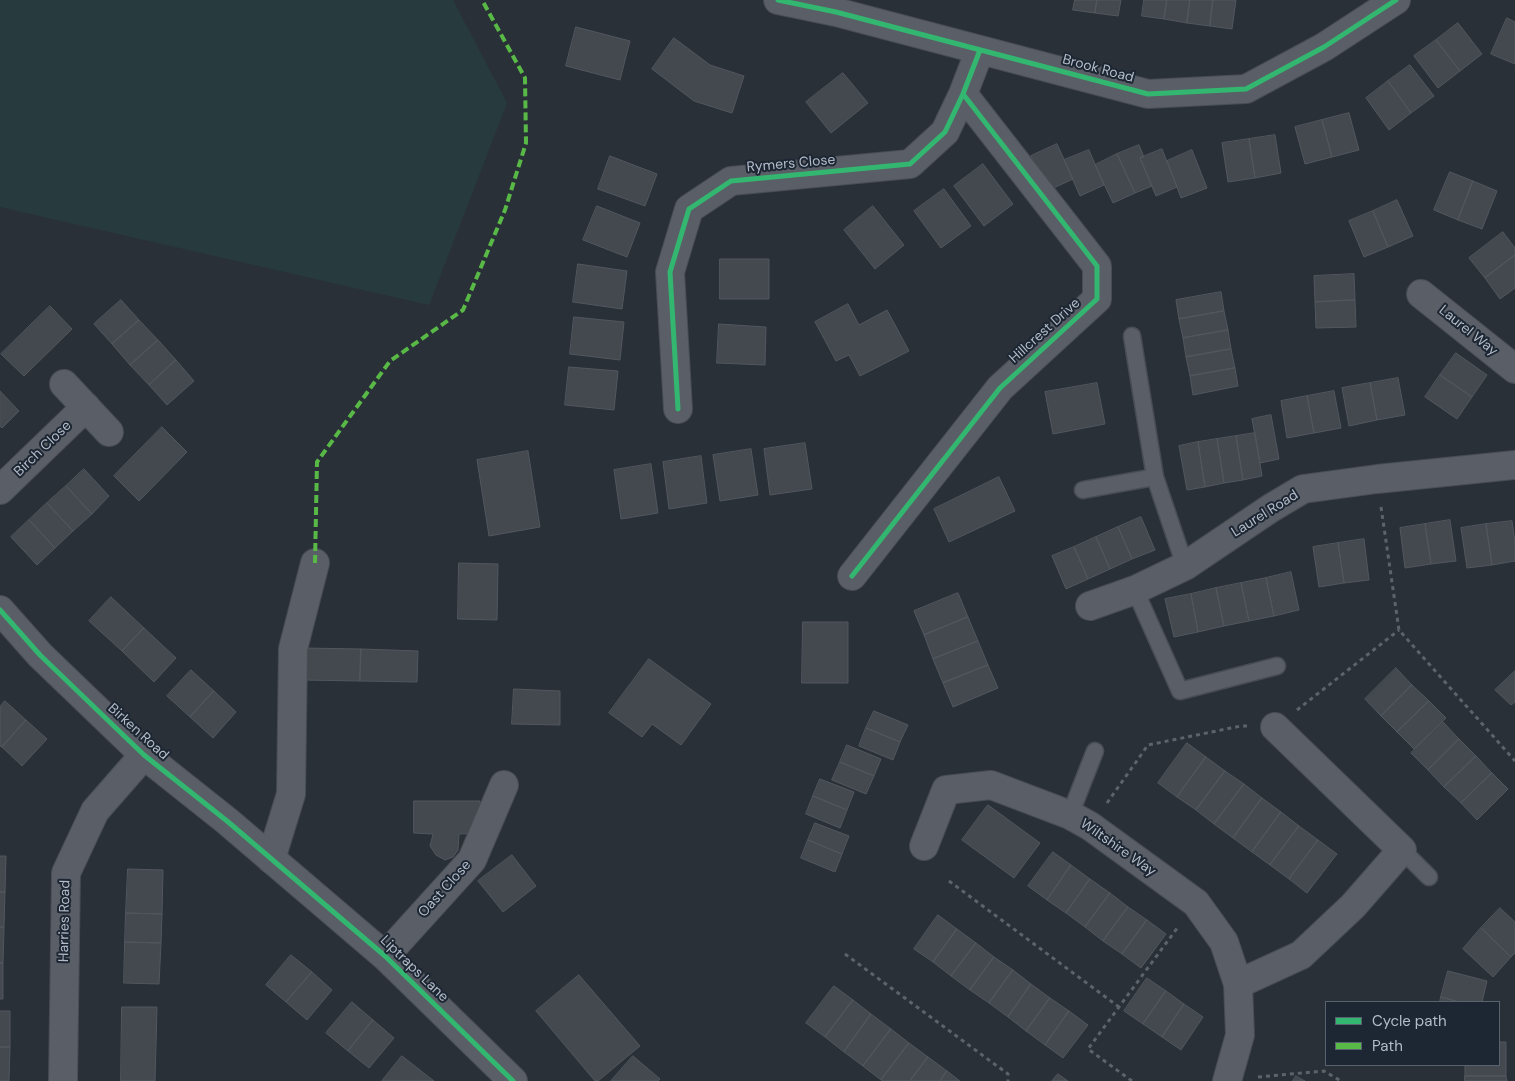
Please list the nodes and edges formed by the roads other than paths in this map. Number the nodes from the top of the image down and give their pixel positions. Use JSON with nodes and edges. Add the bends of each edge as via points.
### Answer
{"nodes":[{"id":1,"x":778,"y":0,"type":"edge"},
{"id":2,"x":1396,"y":0,"type":"edge"},
{"id":3,"x":838,"y":6,"type":"edge"},
{"id":4,"x":980,"y":50,"type":"junction"},
{"id":5,"x":963,"y":94,"type":"junction"},
{"id":6,"x":1421,"y":294,"type":"dead end"},
{"id":7,"x":1132,"y":336,"type":"dead end"},
{"id":8,"x":1515,"y":369,"type":"edge"},
{"id":9,"x":64,"y":384,"type":"dead end"},
{"id":10,"x":86,"y":407,"type":"junction"},
{"id":11,"x":678,"y":409,"type":"dead end"},
{"id":12,"x":109,"y":432,"type":"dead end"},
{"id":13,"x":1515,"y":464,"type":"edge"},
{"id":14,"x":1155,"y":477,"type":"junction"},
{"id":15,"x":0,"y":490,"type":"edge"},
{"id":16,"x":1083,"y":490,"type":"dead end"},
{"id":17,"x":315,"y":563,"type":"dead end"},
{"id":18,"x":1185,"y":566,"type":"junction"},
{"id":19,"x":852,"y":576,"type":"dead end"},
{"id":20,"x":1135,"y":590,"type":"junction"},
{"id":21,"x":1090,"y":606,"type":"dead end"},
{"id":22,"x":0,"y":610,"type":"edge"},
{"id":23,"x":1277,"y":666,"type":"dead end"},
{"id":24,"x":1275,"y":727,"type":"road end"},
{"id":25,"x":1095,"y":751,"type":"dead end"},
{"id":26,"x":144,"y":755,"type":"junction"},
{"id":27,"x":504,"y":785,"type":"dead end"},
{"id":28,"x":1080,"y":821,"type":"junction"},
{"id":29,"x":924,"y":846,"type":"dead end"},
{"id":30,"x":1402,"y":850,"type":"junction"},
{"id":31,"x":271,"y":859,"type":"junction"},
{"id":32,"x":1429,"y":877,"type":"dead end"},
{"id":33,"x":385,"y":956,"type":"junction"},
{"id":34,"x":1238,"y":984,"type":"junction"},
{"id":35,"x":1227,"y":1080,"type":"edge"},
{"id":36,"x":63,"y":1081,"type":"edge"},
{"id":37,"x":513,"y":1081,"type":"edge"}],
"edges":[{"from":1,"to":3,"type":"street","name":"Brook Road"},
{"from":2,"to":4,"type":"street","name":"Brook Road","via":[[1324,48],[1246,89],[1148,94]]},
{"from":3,"to":4,"type":"street","name":"Brook Road"},
{"from":4,"to":5,"type":"street","name":"Rymers Close"},
{"from":5,"to":11,"type":"street","name":"Rymers Close","via":[[945,132],[910,164],[731,181],[689,209],[670,272]]},
{"from":5,"to":19,"type":"street","name":"Hillcrest Drive","via":[[1097,266],[1097,298],[1000,388]]},
{"from":6,"to":8,"type":"street","name":"Laurel Way"},
{"from":7,"to":14,"type":"lane"},
{"from":9,"to":10,"type":"street"},
{"from":10,"to":12,"type":"street"},
{"from":10,"to":15,"type":"street","name":"Birch Close"},
{"from":13,"to":18,"type":"street","name":"Laurel Road","via":[[1303,489]]},
{"from":14,"to":16,"type":"lane"},
{"from":14,"to":18,"type":"lane"},
{"from":17,"to":31,"type":"street","via":[[293,649],[291,794]]},
{"from":18,"to":20,"type":"street","name":"Laurel Road"},
{"from":20,"to":21,"type":"street","name":"Laurel Road"},
{"from":20,"to":23,"type":"lane","via":[[1180,691]]},
{"from":22,"to":26,"type":"street","name":"Birken Road","via":[[40,655]]},
{"from":24,"to":30,"type":"street"},
{"from":25,"to":28,"type":"lane"},
{"from":26,"to":31,"type":"street","name":"Birken Road"},
{"from":26,"to":36,"type":"street","name":"Harries Road","via":[[95,811],[66,873]]},
{"from":27,"to":33,"type":"street","name":"Oast Close","via":[[472,860]]},
{"from":28,"to":29,"type":"street","name":"Wiltshire Way","via":[[991,784],[946,790]]},
{"from":28,"to":34,"type":"street","name":"Wiltshire Way","via":[[1196,903],[1224,942]]},
{"from":30,"to":32,"type":"lane"},
{"from":30,"to":34,"type":"street","via":[[1353,906],[1301,955]]},
{"from":31,"to":33,"type":"street","name":"Liptraps Lane"},
{"from":33,"to":37,"type":"street","name":"Liptraps Lane"},
{"from":34,"to":35,"type":"street","name":"Wiltshire Way","via":[[1240,1035]]}]}
